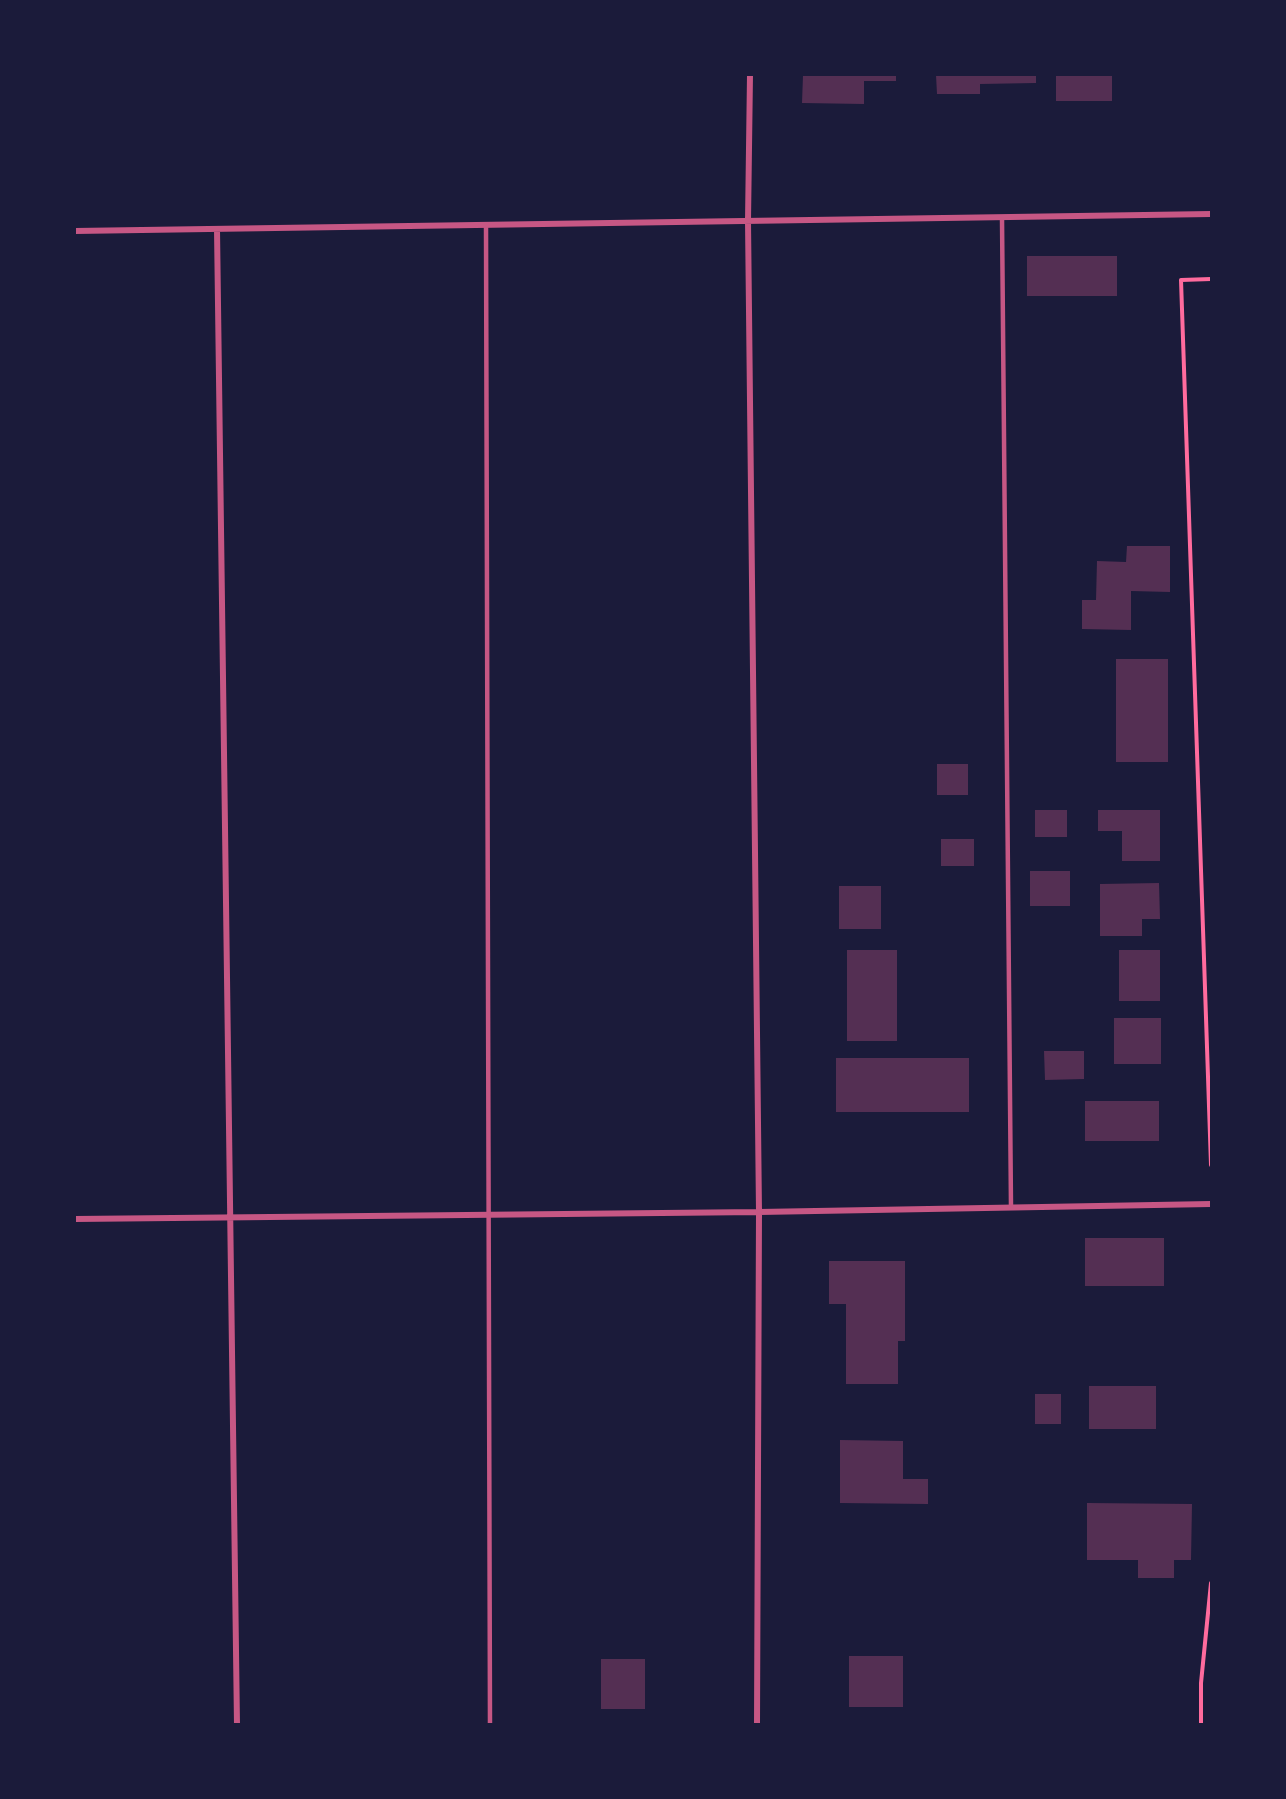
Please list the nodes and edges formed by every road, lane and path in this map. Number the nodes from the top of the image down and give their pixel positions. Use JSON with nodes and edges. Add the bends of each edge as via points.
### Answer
{"nodes":[{"id":1,"x":750,"y":75,"type":"edge"},
{"id":2,"x":1211,"y":214,"type":"edge"},
{"id":3,"x":1002,"y":218,"type":"junction"},
{"id":4,"x":748,"y":221,"type":"junction"},
{"id":5,"x":486,"y":225,"type":"junction"},
{"id":6,"x":217,"y":229,"type":"junction"},
{"id":7,"x":75,"y":231,"type":"edge"},
{"id":8,"x":1211,"y":279,"type":"edge"},
{"id":9,"x":1211,"y":1166,"type":"edge"},
{"id":10,"x":1211,"y":1204,"type":"edge"},
{"id":11,"x":1011,"y":1207,"type":"junction"},
{"id":12,"x":759,"y":1212,"type":"junction"},
{"id":13,"x":489,"y":1214,"type":"junction"},
{"id":14,"x":229,"y":1217,"type":"junction"},
{"id":15,"x":75,"y":1219,"type":"edge"},
{"id":16,"x":1211,"y":1583,"type":"edge"},
{"id":17,"x":237,"y":1724,"type":"edge"},
{"id":18,"x":490,"y":1724,"type":"edge"},
{"id":19,"x":757,"y":1724,"type":"edge"},
{"id":20,"x":1201,"y":1724,"type":"edge"}],
"edges":[{"from":1,"to":4,"type":"street"},
{"from":2,"to":3,"type":"street"},
{"from":3,"to":4,"type":"street"},
{"from":3,"to":11,"type":"lane"},
{"from":4,"to":5,"type":"street"},
{"from":4,"to":12,"type":"street"},
{"from":5,"to":6,"type":"street"},
{"from":5,"to":13,"type":"lane"},
{"from":6,"to":7,"type":"street"},
{"from":6,"to":14,"type":"street"},
{"from":8,"to":9,"type":"path","via":[[1181,280]]},
{"from":10,"to":11,"type":"street"},
{"from":11,"to":12,"type":"street"},
{"from":12,"to":13,"type":"street"},
{"from":12,"to":19,"type":"street"},
{"from":13,"to":14,"type":"street"},
{"from":13,"to":18,"type":"lane"},
{"from":14,"to":15,"type":"street"},
{"from":14,"to":17,"type":"street"},
{"from":16,"to":20,"type":"path"}]}
